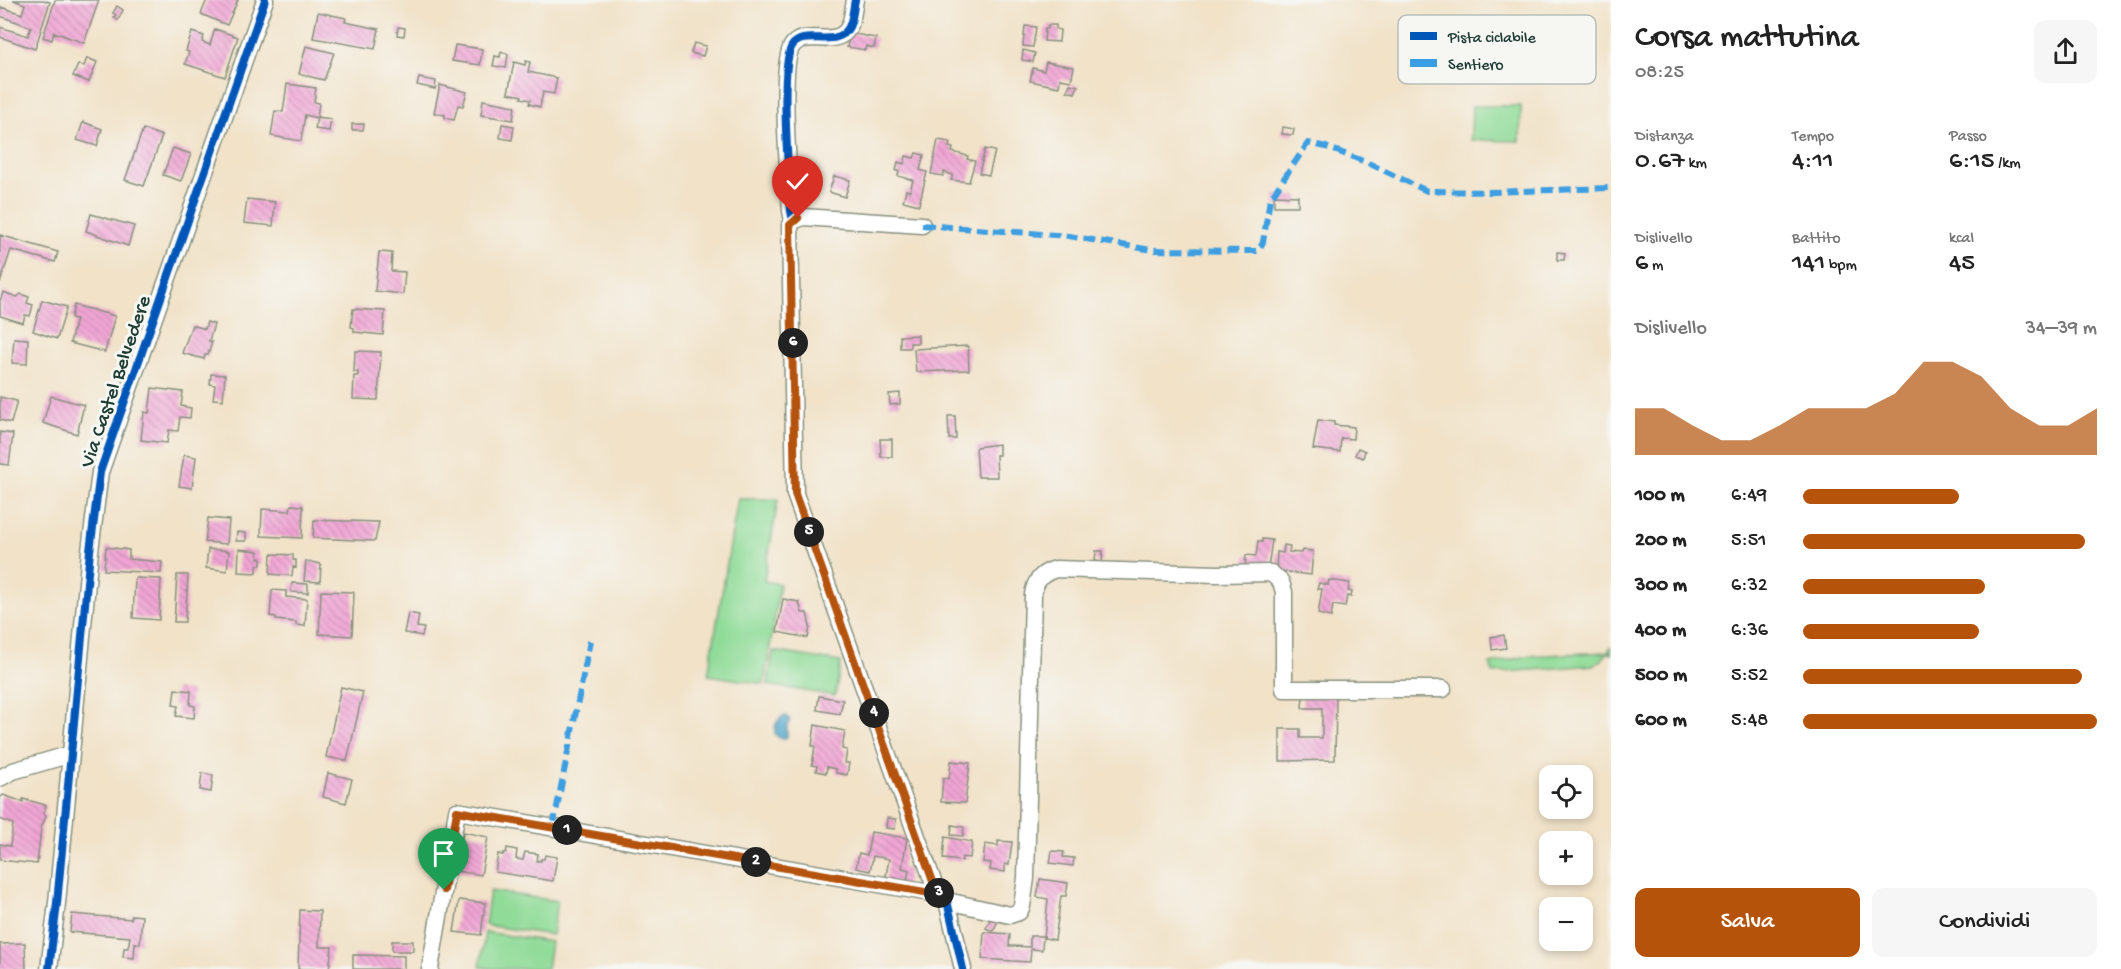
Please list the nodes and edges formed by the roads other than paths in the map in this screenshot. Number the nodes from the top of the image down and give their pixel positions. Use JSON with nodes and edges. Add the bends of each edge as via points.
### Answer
{"nodes":[{"id":1,"x":265,"y":0,"type":"edge"},
{"id":2,"x":855,"y":0,"type":"edge"},
{"id":3,"x":793,"y":221,"type":"junction"},
{"id":4,"x":922,"y":225,"type":"dead end"},
{"id":5,"x":1443,"y":689,"type":"dead end"},
{"id":6,"x":71,"y":754,"type":"junction"},
{"id":7,"x":0,"y":778,"type":"edge"},
{"id":8,"x":944,"y":898,"type":"junction"},
{"id":9,"x":49,"y":969,"type":"edge"},
{"id":10,"x":430,"y":969,"type":"edge"},
{"id":11,"x":963,"y":969,"type":"edge"}],
"edges":[{"from":1,"to":6,"type":"street","name":"Via Castel Belvedere","via":[[100,472]]},
{"from":2,"to":3,"type":"street","via":[[849,27],[843,35],[796,41],[788,55],[785,92]]},
{"from":3,"to":4,"type":"street","via":[[803,217]]},
{"from":3,"to":8,"type":"street","via":[[790,225],[795,494],[936,890]]},
{"from":5,"to":8,"type":"street","via":[[1284,689],[1284,592],[1281,582],[1271,573],[1056,569],[1045,572],[1034,586],[1033,595],[1026,879],[1022,906],[1010,915]]},
{"from":6,"to":7,"type":"street"},
{"from":6,"to":9,"type":"street","name":"Via Castel Belvedere"},
{"from":8,"to":10,"type":"street","via":[[457,811]]},
{"from":8,"to":11,"type":"street"}]}
